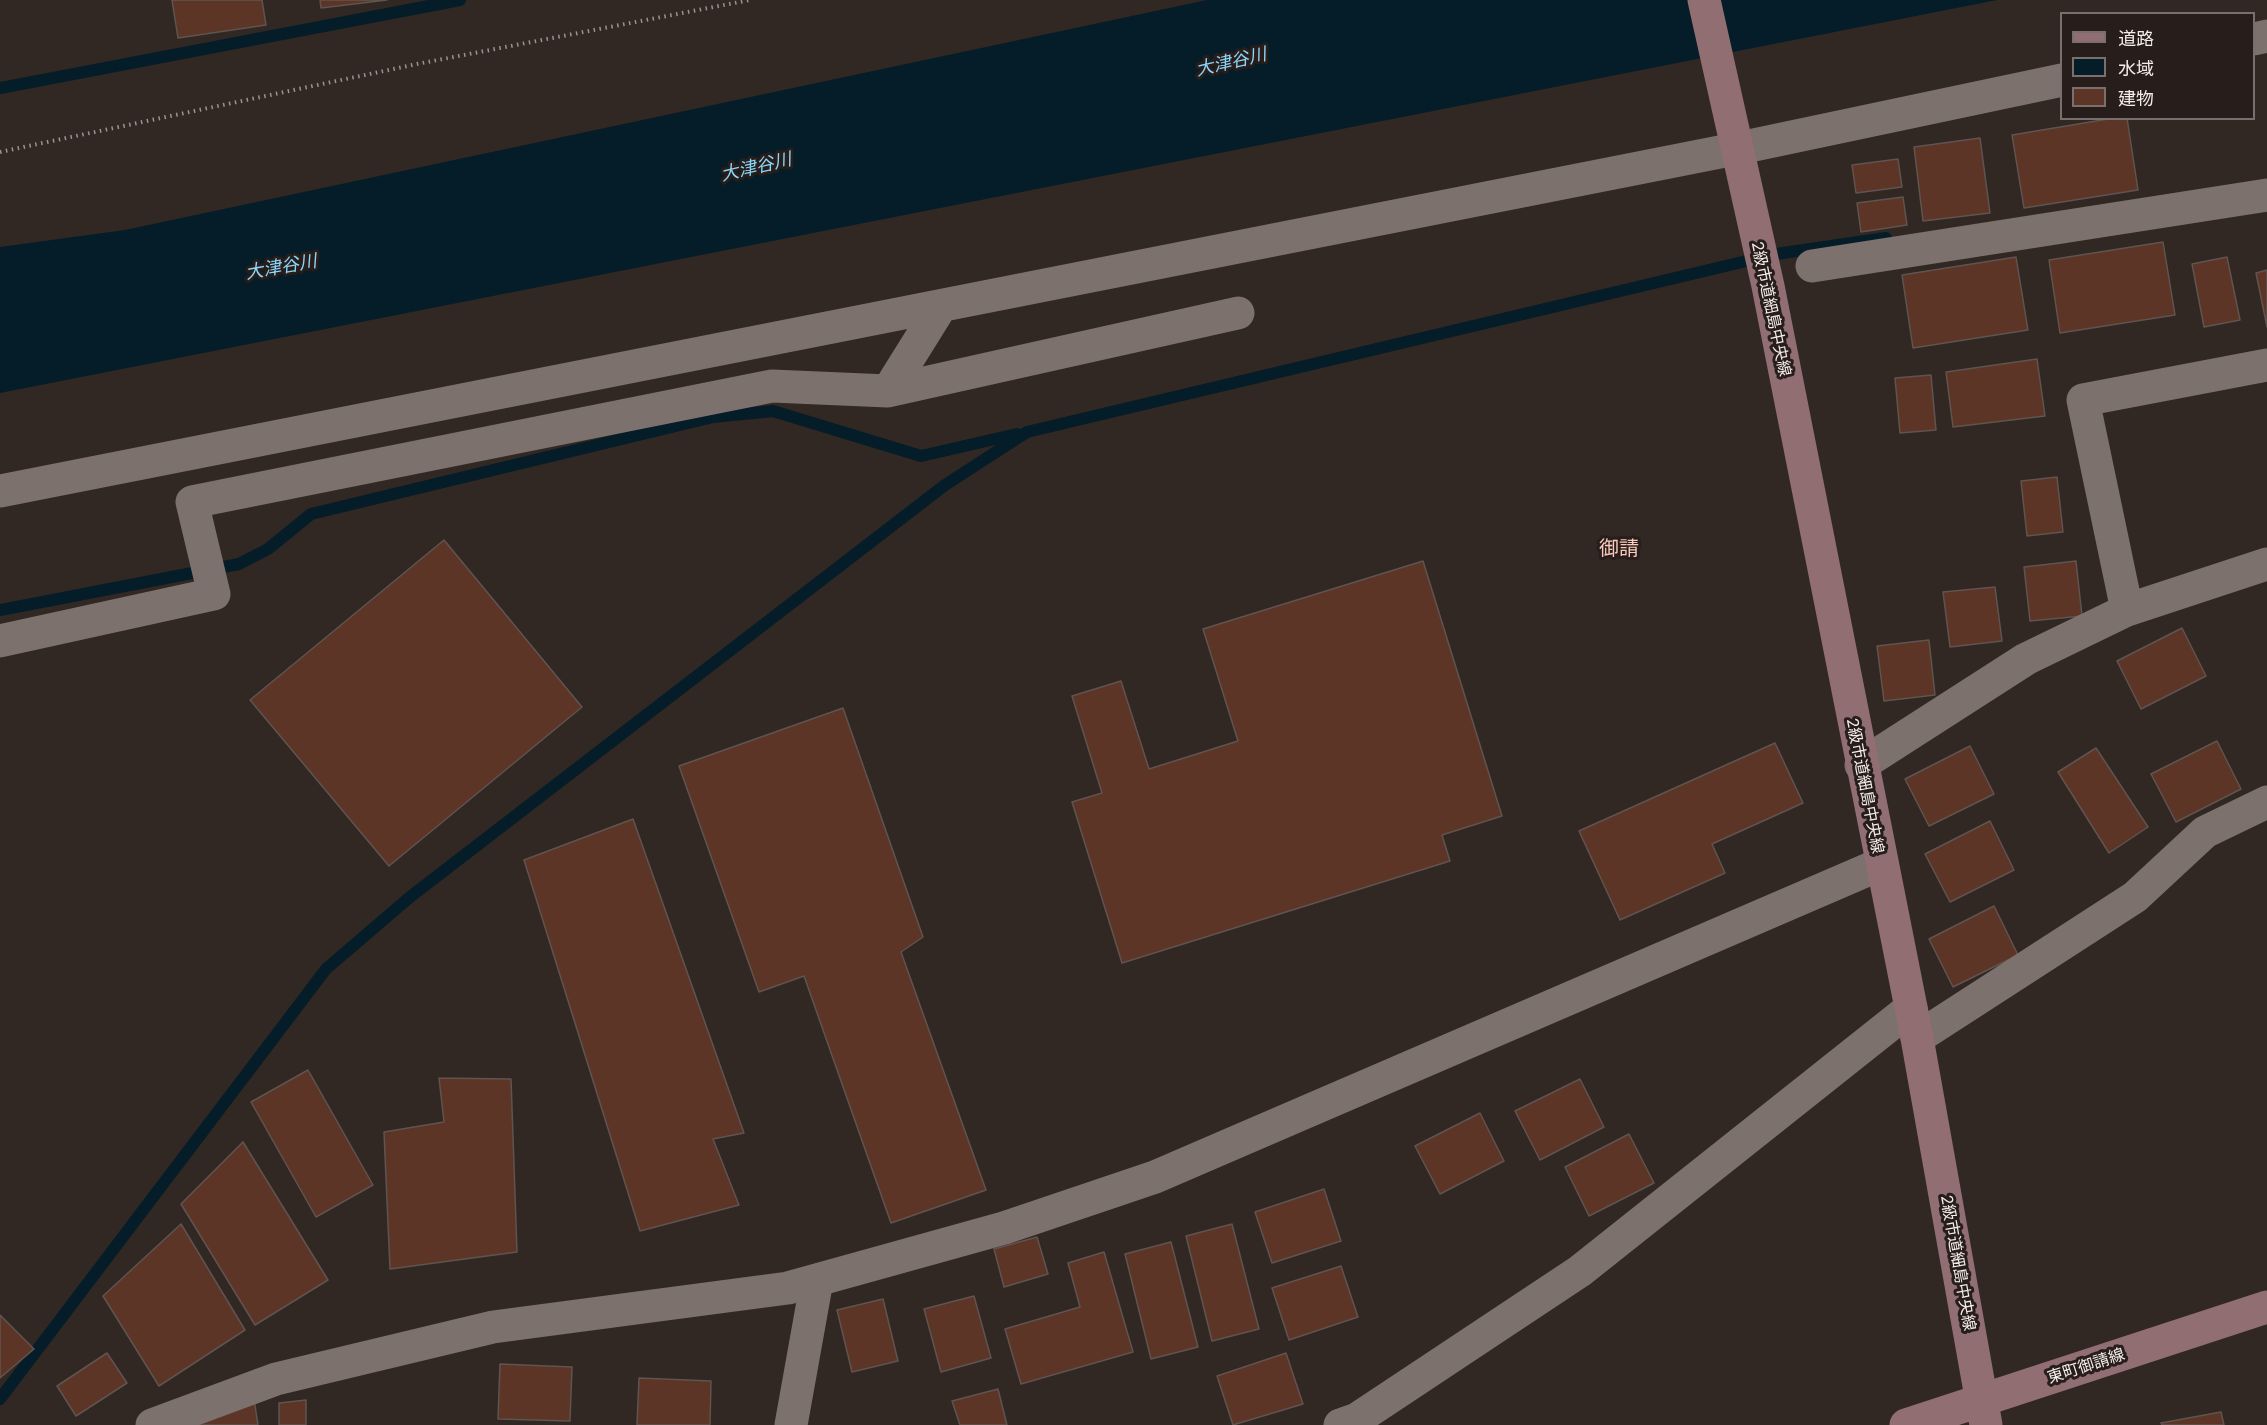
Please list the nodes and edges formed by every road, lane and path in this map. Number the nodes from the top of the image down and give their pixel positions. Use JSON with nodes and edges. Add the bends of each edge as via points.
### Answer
{"nodes":[{"id":1,"x":750,"y":0,"type":"edge"},
{"id":2,"x":1704,"y":0,"type":"edge"},
{"id":3,"x":2060,"y":80,"type":"edge"},
{"id":4,"x":1735,"y":148,"type":"junction"},
{"id":5,"x":0,"y":152,"type":"edge"},
{"id":6,"x":2267,"y":195,"type":"edge"},
{"id":7,"x":1812,"y":266,"type":"dead end"},
{"id":8,"x":941,"y":306,"type":"junction"},
{"id":9,"x":1238,"y":313,"type":"dead end"},
{"id":10,"x":2267,"y":365,"type":"edge"},
{"id":11,"x":888,"y":392,"type":"junction"},
{"id":12,"x":183,"y":453,"type":"junction"},
{"id":13,"x":0,"y":491,"type":"edge"},
{"id":14,"x":192,"y":502,"type":"junction"},
{"id":15,"x":2267,"y":564,"type":"edge"},
{"id":16,"x":2127,"y":610,"type":"junction"},
{"id":17,"x":0,"y":641,"type":"edge"},
{"id":18,"x":1861,"y":765,"type":"junction"},
{"id":19,"x":2267,"y":802,"type":"edge"},
{"id":20,"x":1881,"y":864,"type":"junction"},
{"id":21,"x":1914,"y":1023,"type":"junction"},
{"id":22,"x":817,"y":1280,"type":"junction"},
{"id":23,"x":2267,"y":1307,"type":"edge"},
{"id":24,"x":1983,"y":1413,"type":"edge"},
{"id":25,"x":152,"y":1425,"type":"edge"},
{"id":26,"x":791,"y":1425,"type":"edge"},
{"id":27,"x":1340,"y":1425,"type":"edge"},
{"id":28,"x":1906,"y":1425,"type":"edge"}],
"edges":[{"from":1,"to":5,"type":"path","via":[[417,64]]},
{"from":2,"to":4,"type":"street","name":"2級市道細島中央線"},
{"from":3,"to":4,"type":"street"},
{"from":4,"to":8,"type":"street"},
{"from":4,"to":18,"type":"street","name":"2級市道細島中央線","via":[[1768,286]]},
{"from":6,"to":7,"type":"street"},
{"from":8,"to":11,"type":"street"},
{"from":8,"to":12,"type":"street"},
{"from":9,"to":11,"type":"street"},
{"from":10,"to":16,"type":"street","via":[[2083,400]]},
{"from":11,"to":14,"type":"street","via":[[772,386]]},
{"from":12,"to":13,"type":"street"},
{"from":12,"to":14,"type":"street"},
{"from":14,"to":17,"type":"street","via":[[213,594]]},
{"from":15,"to":16,"type":"street"},
{"from":16,"to":18,"type":"street","via":[[2026,659]]},
{"from":18,"to":20,"type":"street","name":"2級市道細島中央線"},
{"from":19,"to":21,"type":"street","via":[[2205,832],[2135,897]]},
{"from":20,"to":21,"type":"street","name":"2級市道細島中央線"},
{"from":20,"to":22,"type":"street","via":[[1155,1177],[1004,1228]]},
{"from":21,"to":24,"type":"street","name":"2級市道細島中央線"},
{"from":21,"to":27,"type":"street","via":[[1580,1271],[1357,1419]]},
{"from":22,"to":25,"type":"street","via":[[788,1288],[493,1327],[276,1379]]},
{"from":22,"to":26,"type":"street"},
{"from":23,"to":24,"type":"street","name":"東町御請線"},
{"from":24,"to":28,"type":"street","name":"東町御請線"}]}
